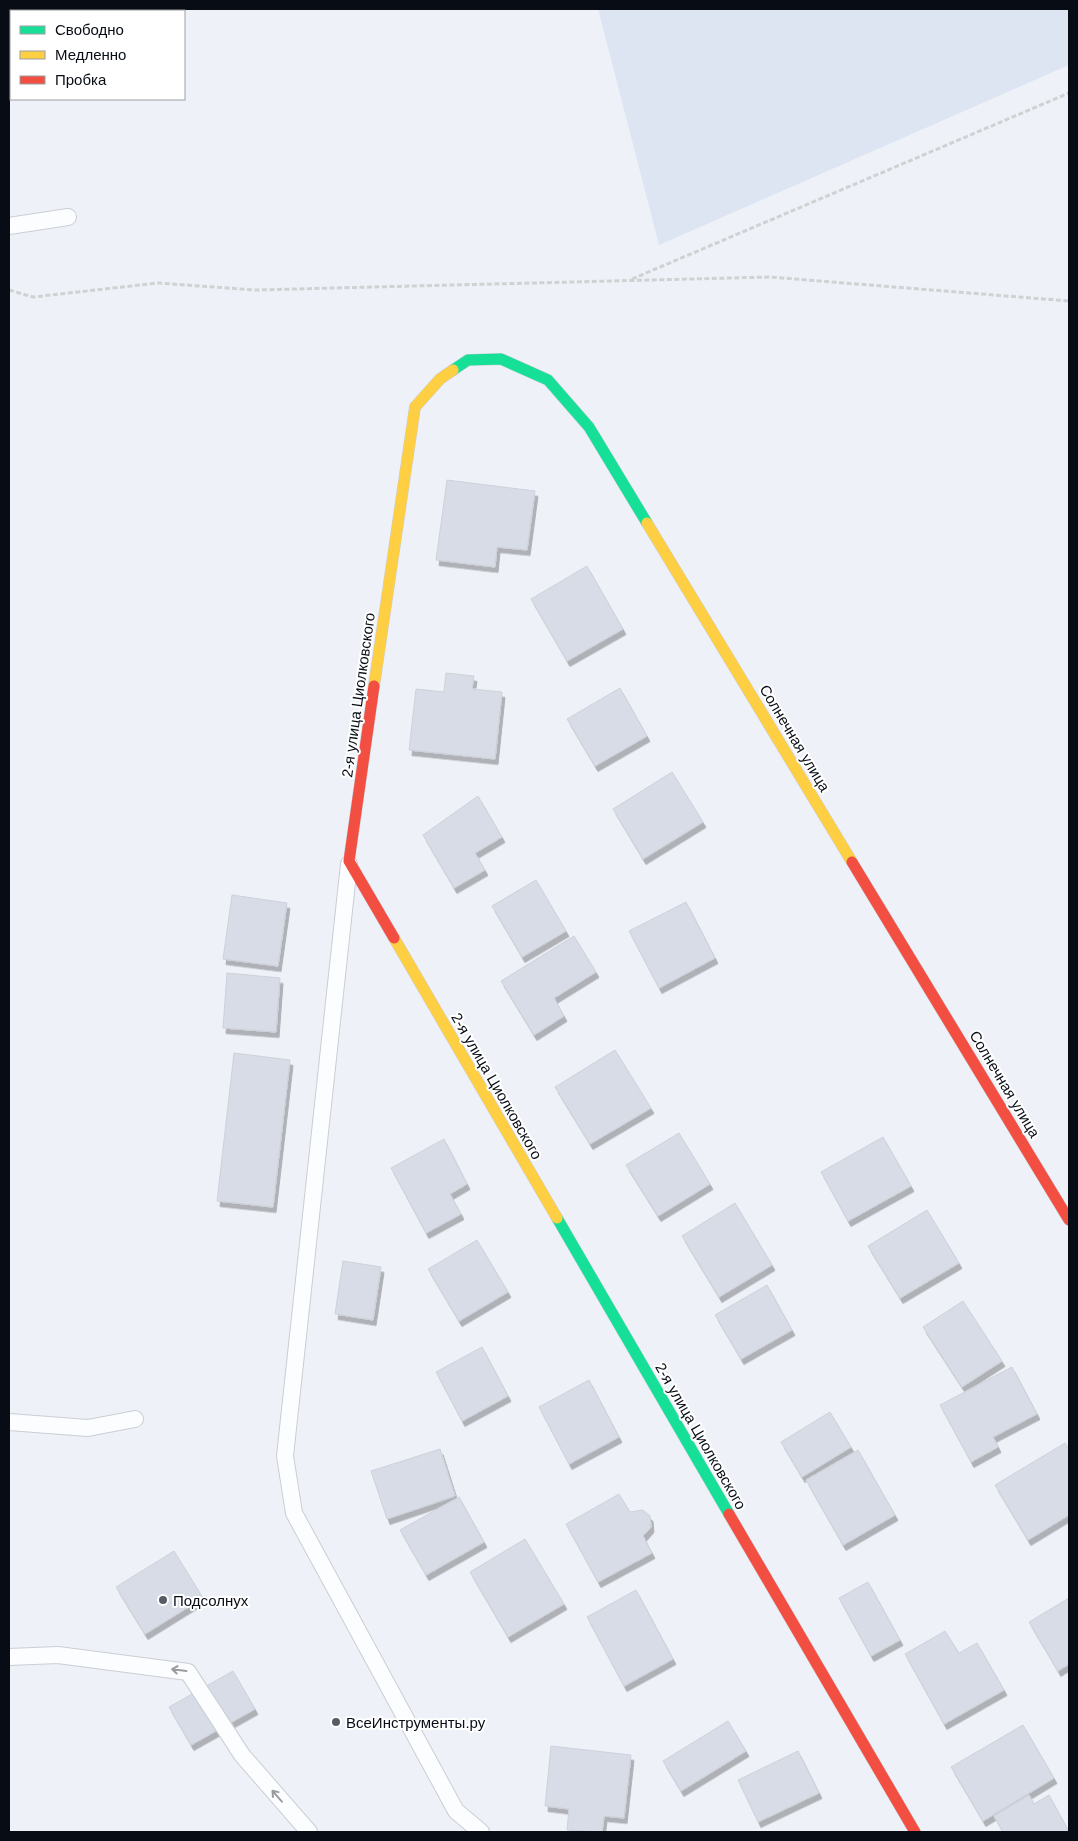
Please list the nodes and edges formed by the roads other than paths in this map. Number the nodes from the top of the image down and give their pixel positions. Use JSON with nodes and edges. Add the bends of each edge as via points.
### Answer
{"nodes":[{"id":1,"x":68,"y":217,"type":"dead end"},
{"id":2,"x":9,"y":226,"type":"edge"},
{"id":3,"x":440,"y":379,"type":"joint"},
{"id":4,"x":349,"y":862,"type":"junction"},
{"id":5,"x":1069,"y":1220,"type":"edge"},
{"id":6,"x":135,"y":1419,"type":"dead end"},
{"id":7,"x":9,"y":1422,"type":"edge"},
{"id":8,"x":9,"y":1657,"type":"edge"},
{"id":9,"x":309,"y":1832,"type":"edge"},
{"id":10,"x":482,"y":1832,"type":"edge"},
{"id":11,"x":915,"y":1832,"type":"edge"}],
"edges":[{"from":1,"to":2,"type":"lane"},
{"from":3,"to":4,"type":"street","name":"2-я улица Циолковского","via":[[415,406]]},
{"from":3,"to":5,"type":"street","name":"Солнечная улица","via":[[468,360],[501,358],[548,380],[589,427]]},
{"from":4,"to":10,"type":"lane","via":[[284,1456],[294,1513],[456,1811]]},
{"from":4,"to":11,"type":"street","name":"2-я улица Циолковского"},
{"from":6,"to":7,"type":"lane","via":[[88,1428]]},
{"from":9,"to":8,"type":"lane","one_way":true,"via":[[242,1755],[188,1672],[58,1655]]}]}
